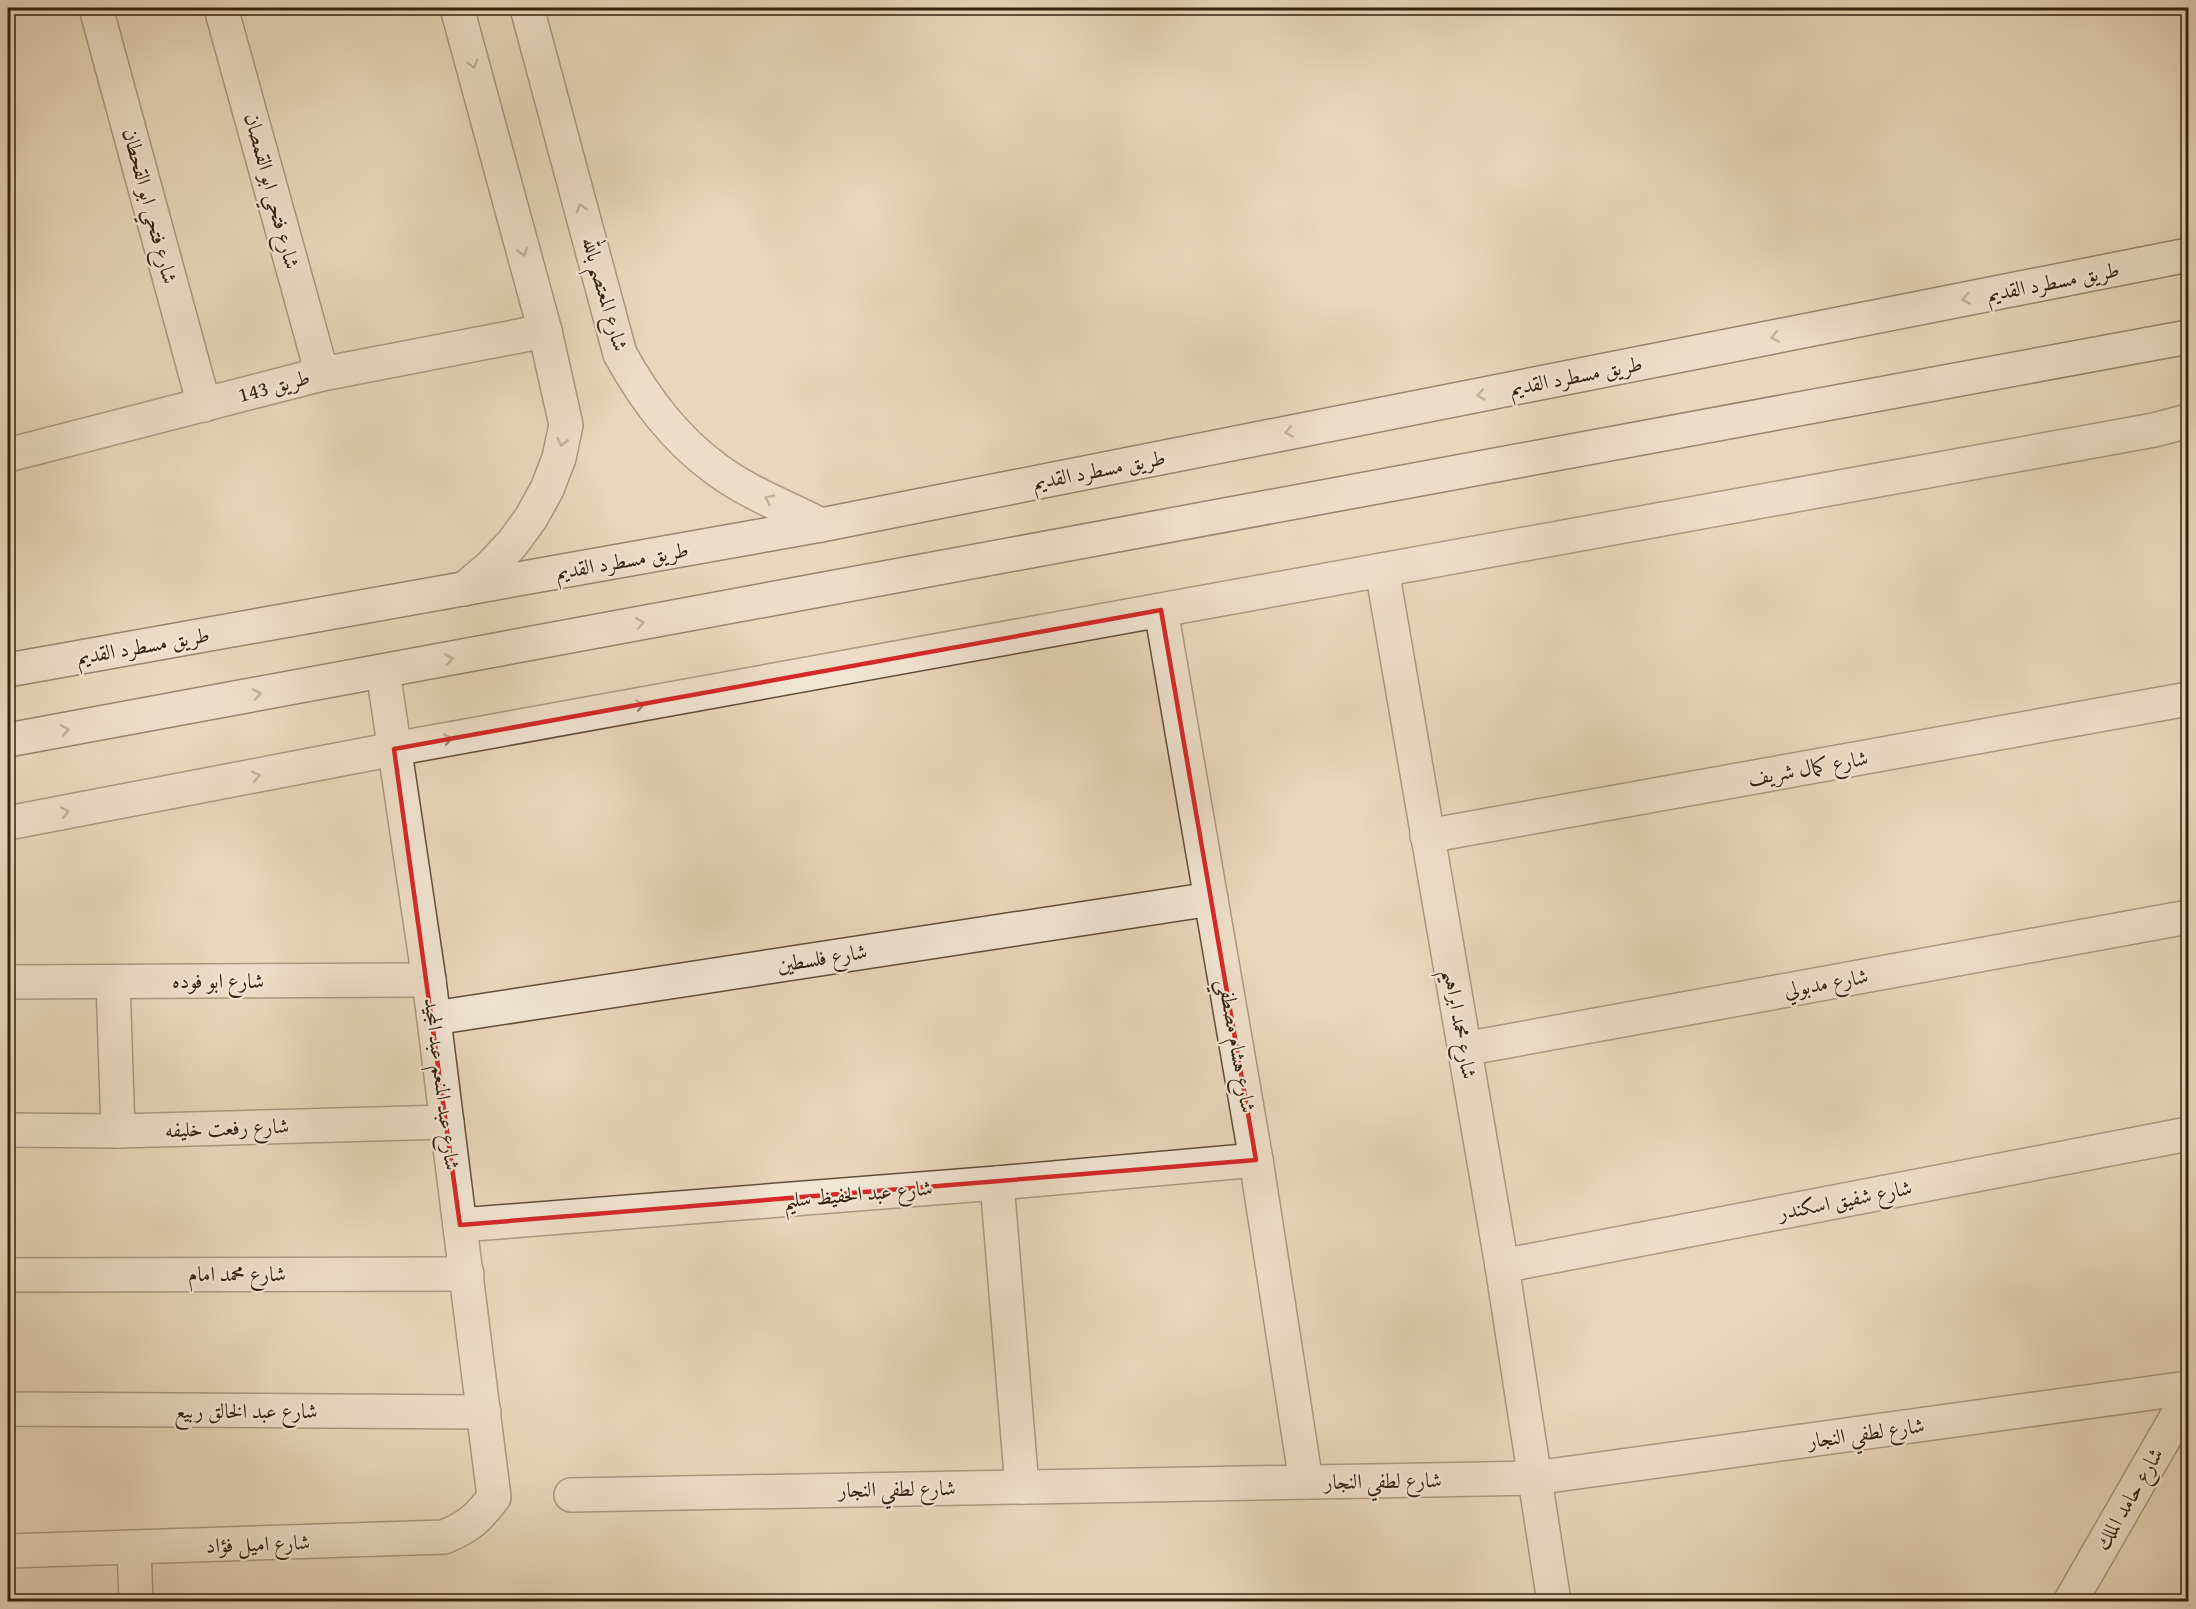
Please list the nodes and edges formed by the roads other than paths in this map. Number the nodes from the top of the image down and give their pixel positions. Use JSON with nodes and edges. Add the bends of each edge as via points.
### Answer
{"nodes":[{"id":1,"x":96,"y":8,"type":"edge"},
{"id":2,"x":221,"y":8,"type":"edge"},
{"id":3,"x":458,"y":8,"type":"edge"},
{"id":4,"x":528,"y":8,"type":"edge"},
{"id":5,"x":2188,"y":255,"type":"edge"},
{"id":6,"x":545,"y":331,"type":"junction"},
{"id":7,"x":2188,"y":337,"type":"edge"},
{"id":8,"x":322,"y":374,"type":"junction"},
{"id":9,"x":204,"y":405,"type":"junction"},
{"id":10,"x":2188,"y":421,"type":"edge"},
{"id":11,"x":8,"y":455,"type":"edge"},
{"id":12,"x":822,"y":525,"type":"junction"},
{"id":13,"x":1382,"y":570,"type":"junction"},
{"id":14,"x":464,"y":589,"type":"junction"},
{"id":15,"x":1161,"y":610,"type":"junction"},
{"id":16,"x":8,"y":670,"type":"edge"},
{"id":17,"x":383,"y":671,"type":"junction"},
{"id":18,"x":2188,"y":699,"type":"edge"},
{"id":19,"x":8,"y":740,"type":"edge"},
{"id":20,"x":394,"y":749,"type":"junction"},
{"id":21,"x":8,"y":823,"type":"edge"},
{"id":22,"x":1427,"y":836,"type":"junction"},
{"id":23,"x":1211,"y":899,"type":"junction"},
{"id":24,"x":2188,"y":917,"type":"edge"},
{"id":25,"x":429,"y":980,"type":"junction"},
{"id":26,"x":8,"y":982,"type":"edge"},
{"id":27,"x":113,"y":982,"type":"junction"},
{"id":28,"x":434,"y":1018,"type":"junction"},
{"id":29,"x":1464,"y":1049,"type":"junction"},
{"id":30,"x":447,"y":1122,"type":"junction"},
{"id":31,"x":8,"y":1130,"type":"edge"},
{"id":32,"x":118,"y":1131,"type":"junction"},
{"id":33,"x":2188,"y":1134,"type":"edge"},
{"id":34,"x":1256,"y":1160,"type":"junction"},
{"id":35,"x":996,"y":1183,"type":"junction"},
{"id":36,"x":460,"y":1225,"type":"junction"},
{"id":37,"x":1502,"y":1266,"type":"junction"},
{"id":38,"x":466,"y":1274,"type":"junction"},
{"id":39,"x":8,"y":1275,"type":"edge"},
{"id":40,"x":2188,"y":1388,"type":"edge"},
{"id":41,"x":2188,"y":1397,"type":"edge"},
{"id":42,"x":8,"y":1409,"type":"edge"},
{"id":43,"x":484,"y":1412,"type":"junction"},
{"id":44,"x":1534,"y":1478,"type":"junction"},
{"id":45,"x":1306,"y":1482,"type":"junction"},
{"id":46,"x":1022,"y":1487,"type":"junction"},
{"id":47,"x":571,"y":1495,"type":"dead end"},
{"id":48,"x":494,"y":1497,"type":"joint"},
{"id":49,"x":134,"y":1548,"type":"junction"},
{"id":50,"x":8,"y":1551,"type":"edge"},
{"id":51,"x":136,"y":1602,"type":"edge"},
{"id":52,"x":1554,"y":1602,"type":"edge"},
{"id":53,"x":2070,"y":1602,"type":"edge"}],
"edges":[{"from":1,"to":9,"type":"street","name":"شارع فتحي ابو القحطان"},
{"from":2,"to":8,"type":"street","name":"شارع فتحي ابو القمصان"},
{"from":3,"to":6,"type":"street","one_way":true},
{"from":12,"to":4,"type":"street","name":"شارع المعتصم بالله","one_way":true,"via":[[717,470],[687,446],[638,387],[620,354]]},
{"from":5,"to":12,"type":"street","name":"طريق مسطرد القديم","one_way":true},
{"from":6,"to":8,"type":"street","name":"طريق 143"},
{"from":6,"to":14,"type":"street","one_way":true,"via":[[566,425],[559,458],[531,518],[512,544]]},
{"from":17,"to":7,"type":"street","one_way":true},
{"from":8,"to":9,"type":"street","name":"طريق 143"},
{"from":9,"to":11,"type":"street","name":"طريق 143"},
{"from":10,"to":13,"type":"street"},
{"from":12,"to":14,"type":"street","name":"طريق مسطرد القديم"},
{"from":13,"to":15,"type":"street"},
{"from":13,"to":22,"type":"street","name":"شارع محمد ابراهيم"},
{"from":14,"to":16,"type":"street","name":"طريق مسطرد القديم"},
{"from":20,"to":15,"type":"street","one_way":true},
{"from":15,"to":23,"type":"street","name":"شارع هشام مصطفي"},
{"from":19,"to":17,"type":"street","one_way":true},
{"from":17,"to":20,"type":"street","name":"شارع عبد المنعم عبد المجيد"},
{"from":18,"to":22,"type":"street","name":"شارع كمال شريف"},
{"from":21,"to":20,"type":"street","one_way":true},
{"from":20,"to":25,"type":"street","name":"شارع عبد المنعم عبد المجيد"},
{"from":22,"to":29,"type":"street","name":"شارع محمد ابراهيم"},
{"from":23,"to":28,"type":"street","name":"شارع فلسطين"},
{"from":23,"to":34,"type":"street","name":"شارع هشام مصطفي"},
{"from":24,"to":29,"type":"street","name":"شارع مدبولي"},
{"from":25,"to":27,"type":"street","name":"شارع ابو فوده"},
{"from":25,"to":28,"type":"street","name":"شارع عبد المنعم عبد المجيد"},
{"from":26,"to":27,"type":"street","name":"شارع ابو فوده"},
{"from":27,"to":32,"type":"street"},
{"from":28,"to":30,"type":"street","name":"شارع عبد المنعم عبد المجيد"},
{"from":29,"to":37,"type":"street","name":"شارع محمد ابراهيم"},
{"from":30,"to":32,"type":"street","name":"شارع رفعت خليفه"},
{"from":30,"to":36,"type":"street","name":"شارع عبد المنعم عبد المجيد"},
{"from":31,"to":32,"type":"street","name":"شارع رفعت خليفه"},
{"from":33,"to":37,"type":"street","name":"شارع شفيق اسكندر"},
{"from":34,"to":35,"type":"street","name":"شارع عبد الحفيظ سليم"},
{"from":34,"to":45,"type":"street","name":"شارع هشام مصطفي"},
{"from":35,"to":36,"type":"street","name":"شارع عبد الحفيظ سليم"},
{"from":35,"to":46,"type":"street"},
{"from":36,"to":38,"type":"street","name":"شارع عبد المنعم عبد المجيد"},
{"from":37,"to":44,"type":"street","name":"شارع محمد ابراهيم"},
{"from":38,"to":39,"type":"street","name":"شارع محمد امام"},
{"from":38,"to":43,"type":"street","name":"شارع عبد المنعم عبد المجيد"},
{"from":40,"to":44,"type":"street","name":"شارع لطفي النجار"},
{"from":41,"to":53,"type":"street","name":"شارع حامد الملك"},
{"from":42,"to":43,"type":"street","name":"شارع عبد الخالق ربيع"},
{"from":43,"to":48,"type":"street","name":"شارع عبد المنعم عبد المجيد"},
{"from":44,"to":45,"type":"street","name":"شارع لطفي النجار"},
{"from":44,"to":52,"type":"street","name":"شارع محمد ابراهيم"},
{"from":45,"to":46,"type":"street","name":"شارع لطفي النجار"},
{"from":46,"to":47,"type":"street","name":"شارع لطفي النجار"},
{"from":48,"to":49,"type":"street","name":"شارع اميل فؤاد","via":[[481,1515],[444,1537]]},
{"from":49,"to":50,"type":"street","name":"شارع اميل فؤاد"},
{"from":49,"to":51,"type":"street"}]}
